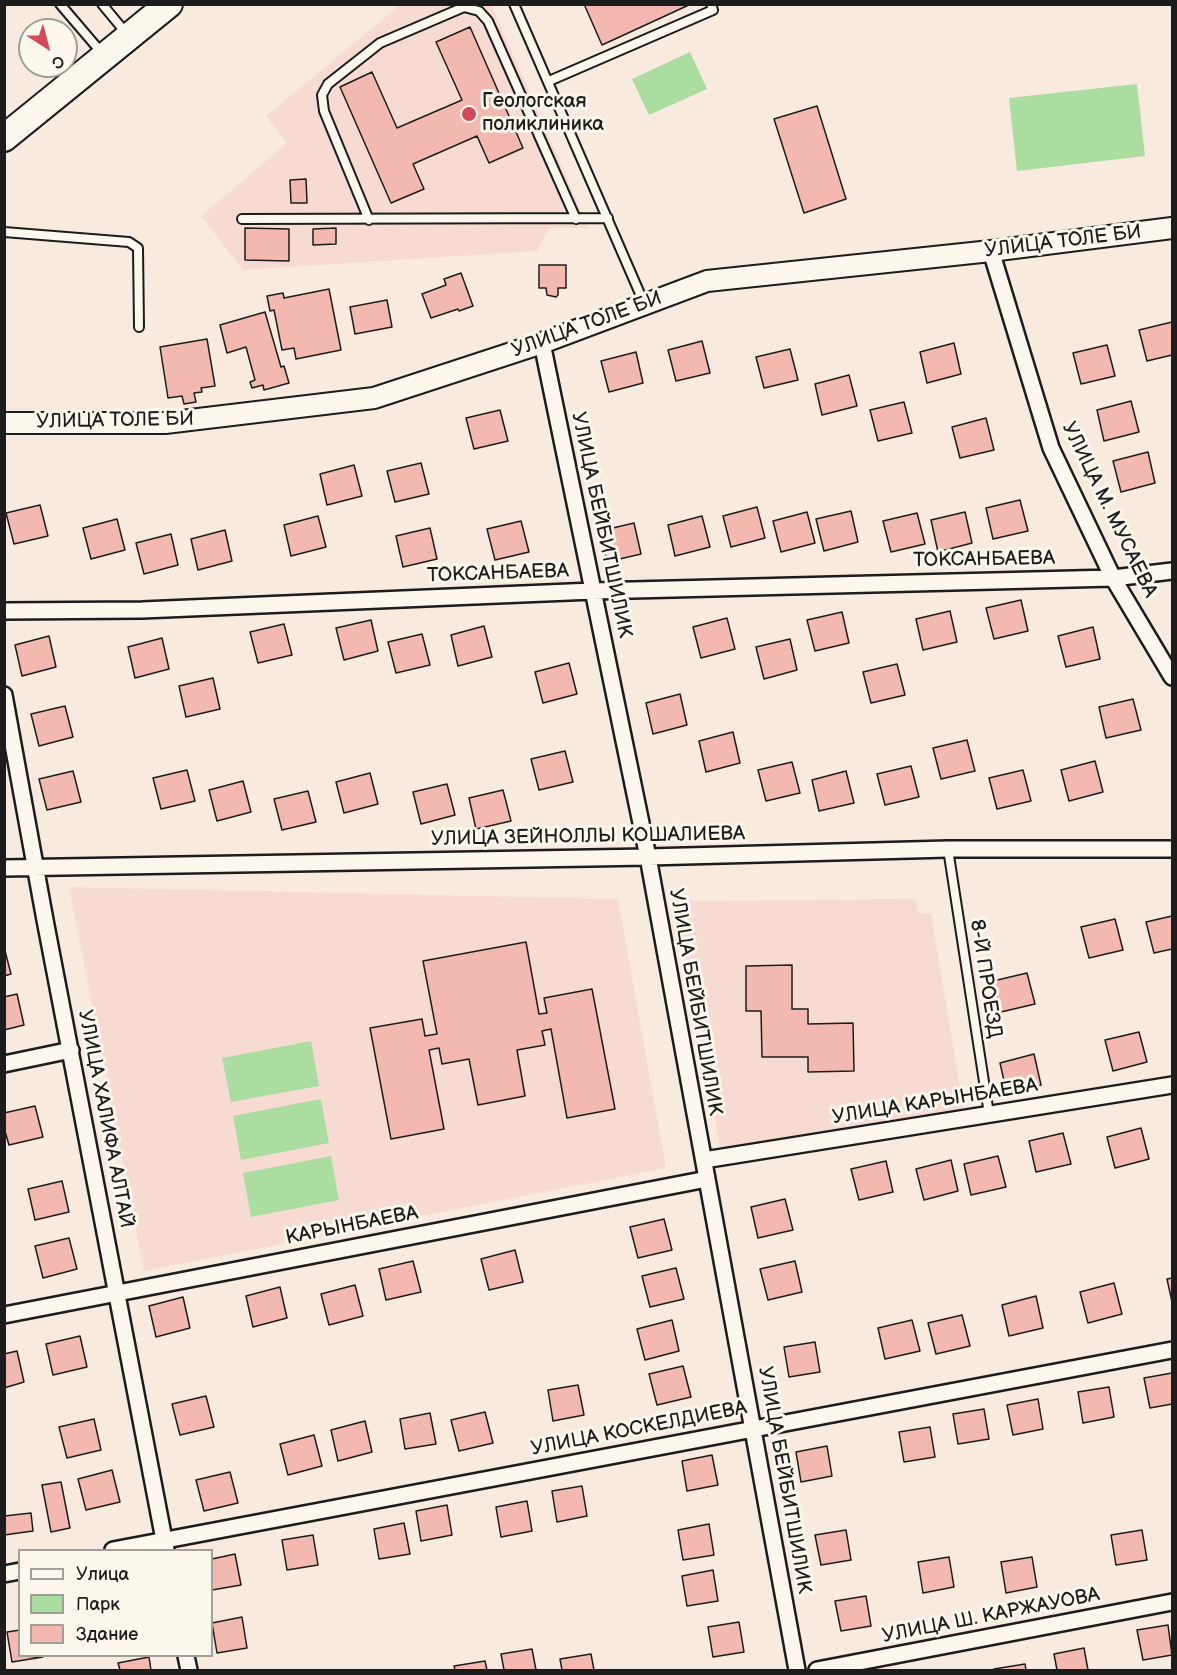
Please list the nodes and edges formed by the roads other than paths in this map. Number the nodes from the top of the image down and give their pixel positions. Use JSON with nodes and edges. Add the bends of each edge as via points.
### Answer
{"nodes":[{"id":1,"x":60,"y":4,"type":"edge"},
{"id":2,"x":102,"y":4,"type":"edge"},
{"id":3,"x":169,"y":4,"type":"edge"},
{"id":4,"x":514,"y":4,"type":"edge"},
{"id":5,"x":711,"y":4,"type":"edge"},
{"id":6,"x":129,"y":36,"type":"junction"},
{"id":7,"x":104,"y":56,"type":"junction"},
{"id":8,"x":549,"y":81,"type":"junction"},
{"id":9,"x":4,"y":138,"type":"edge"},
{"id":10,"x":608,"y":218,"type":"junction"},
{"id":11,"x":242,"y":219,"type":"dead end"},
{"id":12,"x":576,"y":219,"type":"junction"},
{"id":13,"x":369,"y":220,"type":"junction"},
{"id":14,"x":1173,"y":228,"type":"edge"},
{"id":15,"x":4,"y":232,"type":"edge"},
{"id":16,"x":991,"y":251,"type":"junction"},
{"id":17,"x":645,"y":304,"type":"junction"},
{"id":18,"x":139,"y":327,"type":"dead end"},
{"id":19,"x":542,"y":343,"type":"junction"},
{"id":20,"x":4,"y":423,"type":"edge"},
{"id":21,"x":1173,"y":571,"type":"edge"},
{"id":22,"x":1113,"y":578,"type":"junction"},
{"id":23,"x":593,"y":591,"type":"junction"},
{"id":24,"x":4,"y":611,"type":"edge"},
{"id":25,"x":1173,"y":677,"type":"edge"},
{"id":26,"x":4,"y":695,"type":"edge"},
{"id":27,"x":948,"y":849,"type":"junction"},
{"id":28,"x":1173,"y":849,"type":"edge"},
{"id":29,"x":648,"y":857,"type":"junction"},
{"id":30,"x":4,"y":868,"type":"edge"},
{"id":31,"x":36,"y":868,"type":"junction"},
{"id":32,"x":71,"y":1050,"type":"junction"},
{"id":33,"x":4,"y":1064,"type":"edge"},
{"id":34,"x":1173,"y":1086,"type":"edge"},
{"id":35,"x":989,"y":1114,"type":"junction"},
{"id":36,"x":704,"y":1160,"type":"junction"},
{"id":37,"x":707,"y":1179,"type":"junction"},
{"id":38,"x":117,"y":1293,"type":"junction"},
{"id":39,"x":4,"y":1315,"type":"edge"},
{"id":40,"x":1173,"y":1350,"type":"edge"},
{"id":41,"x":754,"y":1429,"type":"junction"},
{"id":42,"x":165,"y":1545,"type":"edge"},
{"id":43,"x":130,"y":1549,"type":"edge"},
{"id":44,"x":1173,"y":1602,"type":"edge"},
{"id":45,"x":797,"y":1671,"type":"edge"},
{"id":46,"x":817,"y":1671,"type":"edge"}],
"edges":[{"from":1,"to":7,"type":"lane"},
{"from":2,"to":6,"type":"lane"},
{"from":3,"to":6,"type":"highway"},
{"from":4,"to":8,"type":"lane"},
{"from":5,"to":8,"type":"lane","via":[[713,10]]},
{"from":6,"to":7,"type":"highway"},
{"from":7,"to":9,"type":"highway"},
{"from":8,"to":10,"type":"lane"},
{"from":10,"to":12,"type":"lane"},
{"from":10,"to":17,"type":"lane"},
{"from":11,"to":13,"type":"lane"},
{"from":12,"to":13,"type":"lane"},
{"from":12,"to":13,"type":"lane","via":[[488,21],[479,11],[464,7],[380,43],[328,84],[322,95],[324,111]]},
{"from":14,"to":16,"type":"street","name":"УЛИЦА ТОЛЕ БИ"},
{"from":15,"to":18,"type":"lane","via":[[129,242],[138,248]]},
{"from":16,"to":17,"type":"street","name":"УЛИЦА ТОЛЕ БИ","via":[[707,281]]},
{"from":16,"to":22,"type":"street","name":"УЛИЦА М. МУСАЕВА","via":[[1051,448]]},
{"from":17,"to":19,"type":"street","name":"УЛИЦА ТОЛЕ БИ"},
{"from":19,"to":20,"type":"street","name":"УЛИЦА ТОЛЕ БИ","via":[[375,398],[165,423]]},
{"from":19,"to":23,"type":"street","name":"УЛИЦА БЕЙБИТШИЛИК"},
{"from":21,"to":22,"type":"street","name":"ТОКСАНБАЕВА"},
{"from":22,"to":23,"type":"street","name":"ТОКСАНБАЕВА"},
{"from":22,"to":25,"type":"street","name":"УЛИЦА М. МУСАЕВА"},
{"from":23,"to":24,"type":"street","name":"ТОКСАНБАЕВА","via":[[142,610]]},
{"from":23,"to":29,"type":"street","name":"УЛИЦА БЕЙБИТШИЛИК"},
{"from":26,"to":31,"type":"street","name":"УЛИЦА ХАЛИФА АЛТАЙ"},
{"from":27,"to":28,"type":"street","name":"УЛИЦА ЗЕЙНОЛЛЫ КОШАЛИЕВА"},
{"from":27,"to":29,"type":"street","name":"УЛИЦА ЗЕЙНОЛЛЫ КОШАЛИЕВА"},
{"from":27,"to":35,"type":"lane","name":"8-Й ПРОЕЗД"},
{"from":29,"to":31,"type":"street","name":"УЛИЦА ЗЕЙНОЛЛЫ КОШАЛИЕВА"},
{"from":29,"to":36,"type":"street","name":"УЛИЦА БЕЙБИТШИЛИК"},
{"from":30,"to":31,"type":"street","name":"УЛИЦА ЗЕЙНОЛЛЫ КОШАЛИЕВА"},
{"from":31,"to":32,"type":"street","name":"УЛИЦА ХАЛИФА АЛТАЙ"},
{"from":32,"to":33,"type":"street"},
{"from":32,"to":38,"type":"street","name":"УЛИЦА ХАЛИФА АЛТАЙ"},
{"from":34,"to":35,"type":"street","name":"УЛИЦА КАРЫНБАЕВА"},
{"from":35,"to":36,"type":"street","name":"УЛИЦА КАРЫНБАЕВА"},
{"from":36,"to":37,"type":"street","name":"УЛИЦА БЕЙБИТШИЛИК"},
{"from":37,"to":38,"type":"street","name":"КАРЫНБАЕВА"},
{"from":37,"to":41,"type":"street","name":"УЛИЦА БЕЙБИТШИЛИК"},
{"from":38,"to":39,"type":"street","name":"КАРЫНБАЕВА"},
{"from":38,"to":42,"type":"street","name":"УЛИЦА ХАЛИФА АЛТАЙ"},
{"from":40,"to":41,"type":"street","name":"УЛИЦА КОСКЕЛДИЕВА"},
{"from":41,"to":42,"type":"street","name":"УЛИЦА КОСКЕЛДИЕВА"},
{"from":41,"to":45,"type":"street","name":"УЛИЦА БЕЙБИТШИЛИК"},
{"from":42,"to":43,"type":"street","name":"УЛИЦА КОСКЕЛДИЕВА"},
{"from":44,"to":46,"type":"street","name":"УЛИЦА Ш. КАРЖАУОВА"}]}
